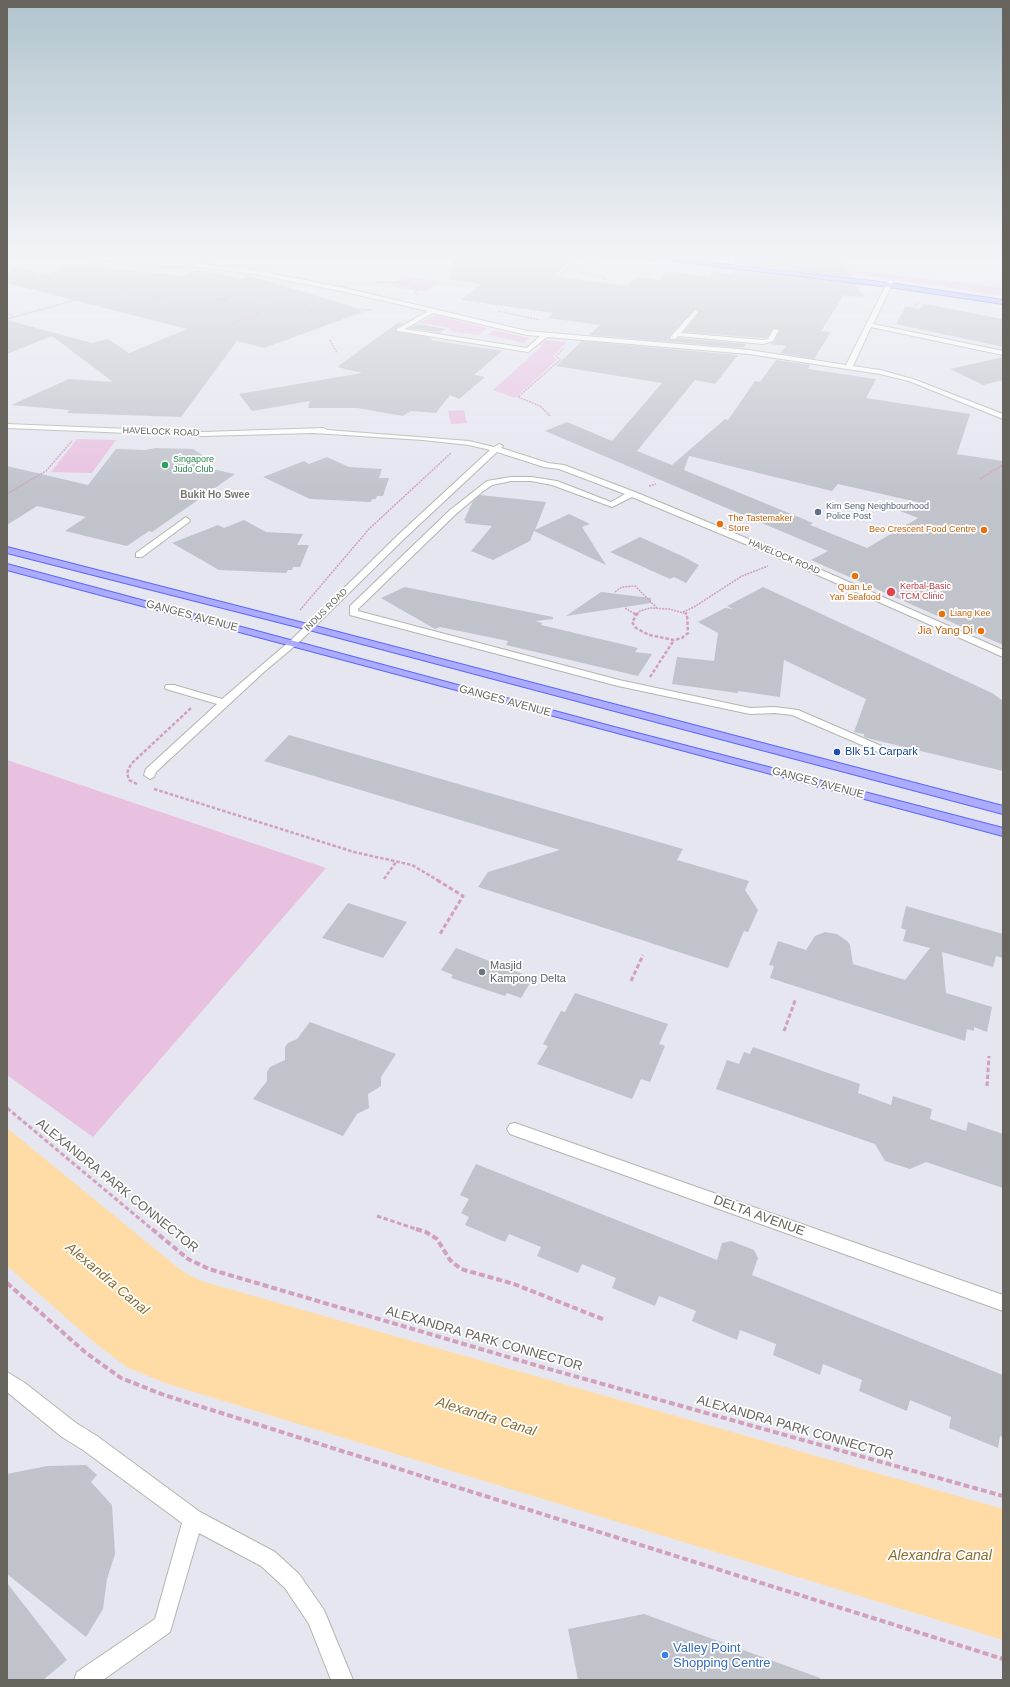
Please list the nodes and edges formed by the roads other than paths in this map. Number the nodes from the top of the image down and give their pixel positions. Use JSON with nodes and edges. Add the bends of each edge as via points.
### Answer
{"nodes":[{"id":1,"x":676,"y":334,"type":"edge"},
{"id":2,"x":429,"y":335,"type":"edge"},
{"id":3,"x":545,"y":335,"type":"joint"},
{"id":4,"x":684,"y":335,"type":"edge"},
{"id":5,"x":773,"y":335,"type":"edge"},
{"id":6,"x":865,"y":335,"type":"edge"},
{"id":7,"x":916,"y":335,"type":"edge"},
{"id":8,"x":667,"y":345,"type":"junction"},
{"id":9,"x":1003,"y":353,"type":"edge"},
{"id":10,"x":849,"y":367,"type":"junction"},
{"id":11,"x":1003,"y":417,"type":"edge"},
{"id":12,"x":7,"y":426,"type":"edge"},
{"id":13,"x":499,"y":446,"type":"junction"},
{"id":14,"x":632,"y":494,"type":"junction"},
{"id":15,"x":431,"y":508,"type":"junction"},
{"id":16,"x":453,"y":512,"type":"junction"},
{"id":17,"x":186,"y":520,"type":"dead end"},
{"id":18,"x":7,"y":550,"type":"edge"},
{"id":19,"x":139,"y":555,"type":"dead end"},
{"id":20,"x":7,"y":567,"type":"edge"},
{"id":21,"x":308,"y":628,"type":"junction"},
{"id":22,"x":293,"y":643,"type":"junction"},
{"id":23,"x":1003,"y":654,"type":"edge"},
{"id":24,"x":170,"y":688,"type":"dead end"},
{"id":25,"x":224,"y":704,"type":"junction"},
{"id":26,"x":889,"y":753,"type":"dead end"},
{"id":27,"x":150,"y":775,"type":"dead end"},
{"id":28,"x":1003,"y":810,"type":"edge"},
{"id":29,"x":1003,"y":832,"type":"edge"},
{"id":30,"x":515,"y":1129,"type":"dead end"},
{"id":31,"x":1003,"y":1303,"type":"edge"},
{"id":32,"x":7,"y":1382,"type":"edge"},
{"id":33,"x":193,"y":1519,"type":"junction"},
{"id":34,"x":85,"y":1680,"type":"edge"},
{"id":35,"x":342,"y":1680,"type":"edge"}],
"edges":[{"from":1,"to":8,"type":"street"},
{"from":2,"to":3,"type":"street","via":[[528,350]]},
{"from":3,"to":8,"type":"street"},
{"from":4,"to":5,"type":"street","via":[[768,342]]},
{"from":6,"to":10,"type":"street"},
{"from":7,"to":9,"type":"street"},
{"from":8,"to":10,"type":"street","via":[[749,352]]},
{"from":10,"to":11,"type":"street","via":[[911,380]]},
{"from":12,"to":13,"type":"street","name":"HAVELOCK ROAD","via":[[203,434],[316,431]]},
{"from":13,"to":14,"type":"street","name":"HAVELOCK ROAD"},
{"from":13,"to":15,"type":"street","name":"INDUS ROAD"},
{"from":14,"to":16,"type":"street","via":[[612,504],[554,483],[512,479],[490,483]]},
{"from":14,"to":23,"type":"street","name":"HAVELOCK ROAD","via":[[789,559]]},
{"from":15,"to":16,"type":"street"},
{"from":15,"to":21,"type":"street","name":"INDUS ROAD"},
{"from":16,"to":26,"type":"street","via":[[353,608],[353,613],[643,688],[750,711],[794,712]]},
{"from":17,"to":19,"type":"street"},
{"from":18,"to":21,"type":"main road","name":"GANGES AVENUE"},
{"from":20,"to":22,"type":"main road","name":"GANGES AVENUE"},
{"from":21,"to":22,"type":"street","name":"INDUS ROAD"},
{"from":21,"to":28,"type":"main road","name":"GANGES AVENUE"},
{"from":22,"to":25,"type":"street","name":"INDUS ROAD"},
{"from":22,"to":29,"type":"main road","name":"GANGES AVENUE"},
{"from":24,"to":25,"type":"street"},
{"from":25,"to":27,"type":"street","name":"INDUS ROAD","via":[[150,771]]},
{"from":30,"to":31,"type":"street","name":"DELTA AVENUE"},
{"from":32,"to":33,"type":"street"},
{"from":33,"to":34,"type":"street","via":[[164,1625]]},
{"from":33,"to":35,"type":"street","via":[[268,1559],[292,1581],[317,1617]]}]}
